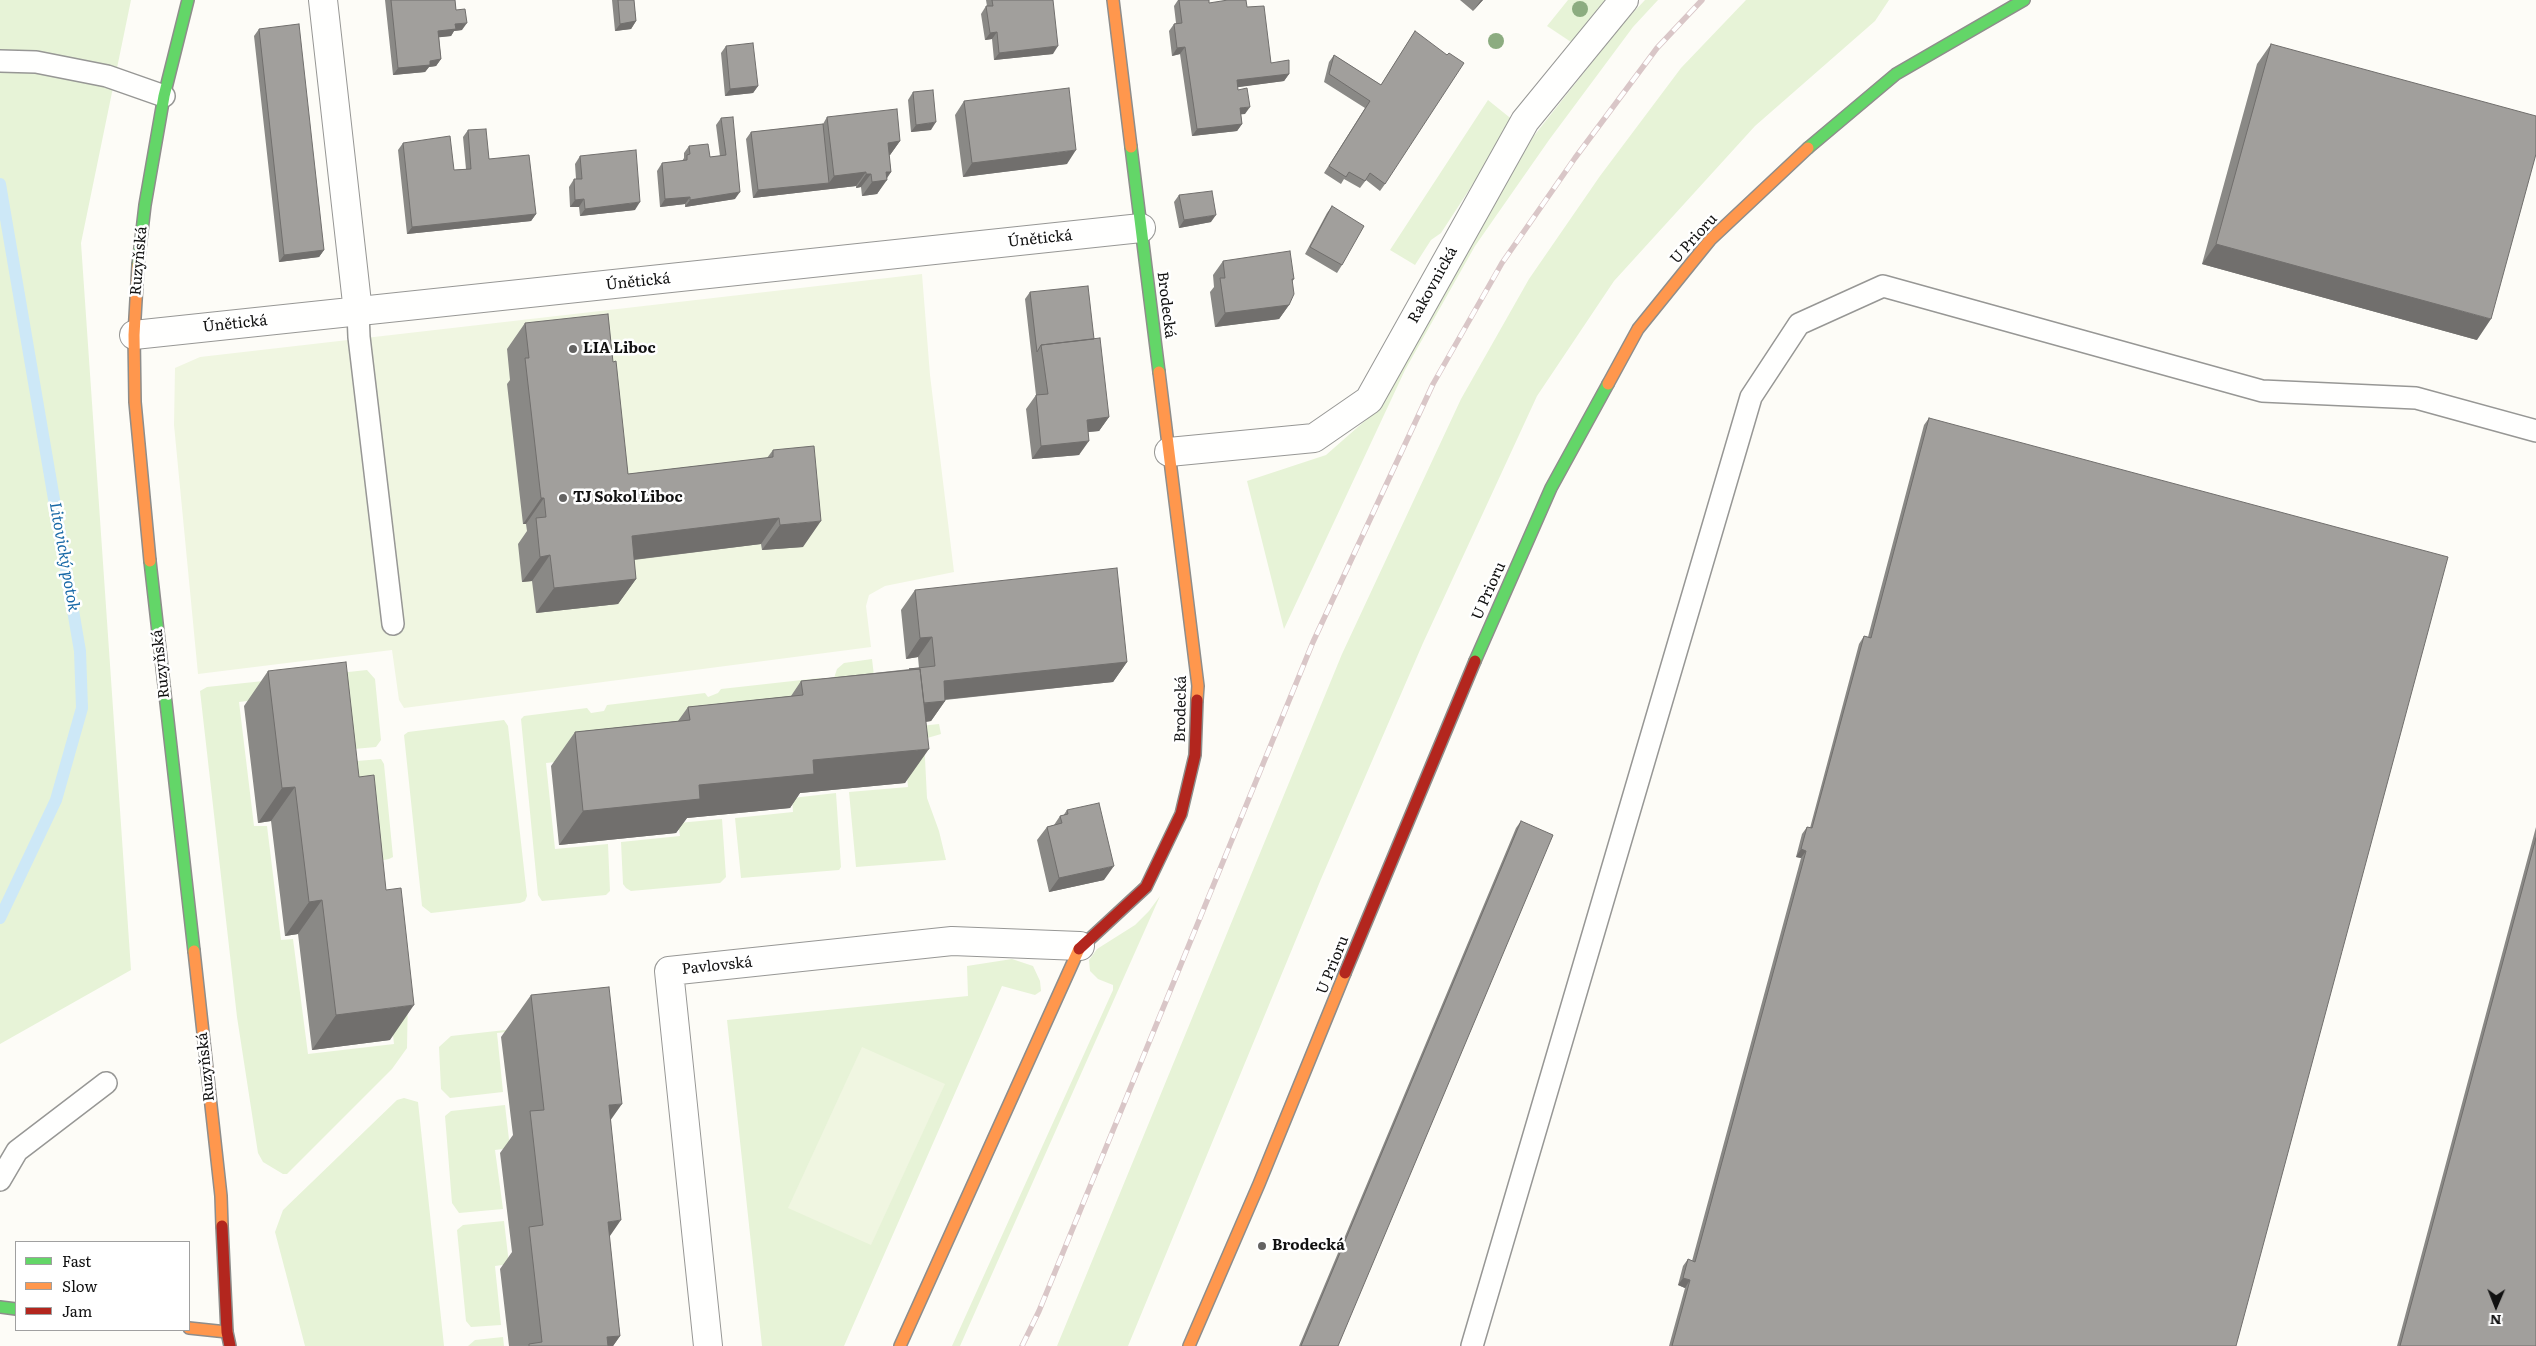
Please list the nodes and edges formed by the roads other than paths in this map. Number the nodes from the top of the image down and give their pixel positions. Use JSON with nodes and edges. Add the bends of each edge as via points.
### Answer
{"nodes":[{"id":1,"x":188,"y":0,"type":"edge"},
{"id":2,"x":323,"y":0,"type":"edge"},
{"id":3,"x":1113,"y":0,"type":"edge"},
{"id":4,"x":1624,"y":0,"type":"edge"},
{"id":5,"x":2024,"y":0,"type":"edge"},
{"id":6,"x":0,"y":61,"type":"edge"},
{"id":7,"x":164,"y":96,"type":"junction"},
{"id":8,"x":1141,"y":228,"type":"junction"},
{"id":9,"x":358,"y":312,"type":"junction"},
{"id":10,"x":134,"y":335,"type":"junction"},
{"id":11,"x":2536,"y":431,"type":"edge"},
{"id":12,"x":1169,"y":452,"type":"junction"},
{"id":13,"x":393,"y":624,"type":"dead end"},
{"id":14,"x":1080,"y":946,"type":"junction"},
{"id":15,"x":106,"y":1083,"type":"dead end"},
{"id":16,"x":0,"y":1180,"type":"edge"},
{"id":17,"x":0,"y":1307,"type":"edge"},
{"id":18,"x":15,"y":1309,"type":"edge"},
{"id":19,"x":190,"y":1328,"type":"edge"},
{"id":20,"x":227,"y":1332,"type":"junction"},
{"id":21,"x":232,"y":1346,"type":"edge"},
{"id":22,"x":708,"y":1346,"type":"edge"},
{"id":23,"x":900,"y":1346,"type":"edge"},
{"id":24,"x":1189,"y":1346,"type":"edge"},
{"id":25,"x":1472,"y":1346,"type":"edge"}],
"edges":[{"from":1,"to":7,"type":"street","name":"Ruzyňská"},
{"from":2,"to":9,"type":"street"},
{"from":3,"to":8,"type":"street","name":"Brodecká"},
{"from":4,"to":12,"type":"street","name":"Rakovnická","via":[[1526,121],[1369,400],[1314,438]]},
{"from":5,"to":24,"type":"street","name":"U Prioru","via":[[1896,74],[1800,155],[1710,240],[1638,328],[1551,488],[1460,694]]},
{"from":6,"to":7,"type":"lane","via":[[36,62],[107,76]]},
{"from":7,"to":10,"type":"street","name":"Ruzyňská","via":[[144,205]]},
{"from":8,"to":9,"type":"street","name":"Únětická"},
{"from":8,"to":12,"type":"street","name":"Brodecká"},
{"from":9,"to":10,"type":"street","name":"Únětická"},
{"from":9,"to":13,"type":"lane"},
{"from":10,"to":20,"type":"street","name":"Ruzyňská","via":[[142,488],[220,1196]]},
{"from":11,"to":25,"type":"lane","via":[[2416,398],[2262,391],[1883,286],[1799,324],[1751,397]]},
{"from":12,"to":14,"type":"street","name":"Brodecká","via":[[1198,686],[1195,754],[1181,814],[1146,887]]},
{"from":14,"to":22,"type":"street","name":"Pavlovská","via":[[952,941],[669,971]]},
{"from":14,"to":23,"type":"street","name":"Brodecká"},
{"from":15,"to":16,"type":"lane","via":[[17,1151]]},
{"from":17,"to":18,"type":"street"},
{"from":19,"to":20,"type":"street"},
{"from":20,"to":21,"type":"street","name":"Ruzyňská"}]}
